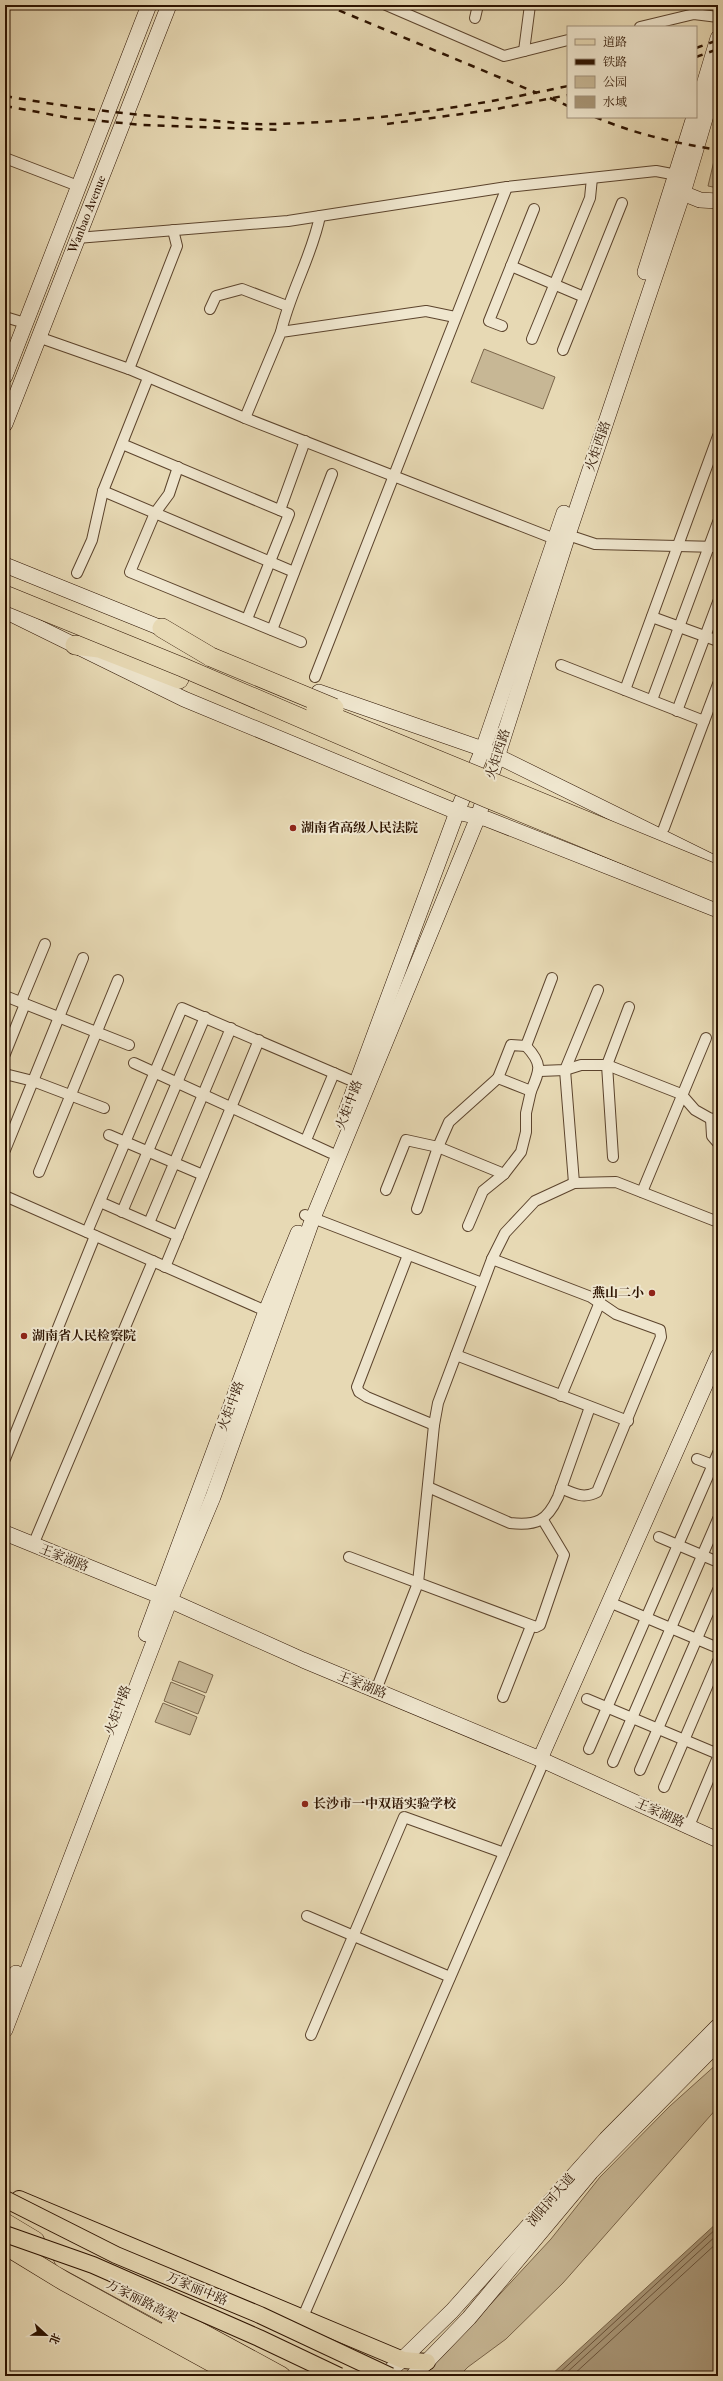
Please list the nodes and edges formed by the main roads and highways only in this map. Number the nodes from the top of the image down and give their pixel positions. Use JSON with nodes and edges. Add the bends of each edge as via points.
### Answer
{"nodes":[{"id":1,"x":5,"y":583,"type":"edge"},
{"id":2,"x":5,"y":595,"type":"edge"},
{"id":3,"x":162,"y":628,"type":"road end"},
{"id":4,"x":75,"y":645,"type":"road end"},
{"id":5,"x":488,"y":789,"type":"junction"},
{"id":6,"x":718,"y":875,"type":"edge"},
{"id":7,"x":718,"y":893,"type":"edge"},
{"id":8,"x":5,"y":2194,"type":"edge"},
{"id":9,"x":5,"y":2199,"type":"edge"},
{"id":10,"x":5,"y":2223,"type":"edge"},
{"id":11,"x":5,"y":2234,"type":"edge"},
{"id":12,"x":5,"y":2244,"type":"edge"},
{"id":13,"x":428,"y":2362,"type":"road end"},
{"id":14,"x":237,"y":2376,"type":"edge"},
{"id":15,"x":261,"y":2376,"type":"edge"},
{"id":16,"x":281,"y":2376,"type":"edge"},
{"id":17,"x":338,"y":2376,"type":"edge"},
{"id":18,"x":390,"y":2376,"type":"edge"}],
"edges":[{"from":1,"to":5,"type":"highway","bridge":true},
{"from":2,"to":5,"type":"highway","bridge":true},
{"from":3,"to":5,"type":"highway","bridge":true,"via":[[211,657],[449,756]]},
{"from":4,"to":5,"type":"highway","bridge":true,"via":[[99,648],[179,679],[448,792]]},
{"from":5,"to":6,"type":"highway","bridge":true},
{"from":5,"to":7,"type":"highway","bridge":true},
{"from":8,"to":13,"type":"main road","via":[[403,2360]]},
{"from":9,"to":18,"type":"main road","name":"万家丽中路","bridge":true,"via":[[116,2255],[260,2316]]},
{"from":10,"to":16,"type":"highway","name":"万家丽路高架","bridge":true,"via":[[103,2281]]},
{"from":11,"to":17,"type":"main road","name":"万家丽中路","bridge":true,"via":[[93,2265],[260,2338]]},
{"from":12,"to":14,"type":"highway","name":"万家丽路高架","via":[[64,2281]]},
{"from":12,"to":15,"type":"main road"}]}
